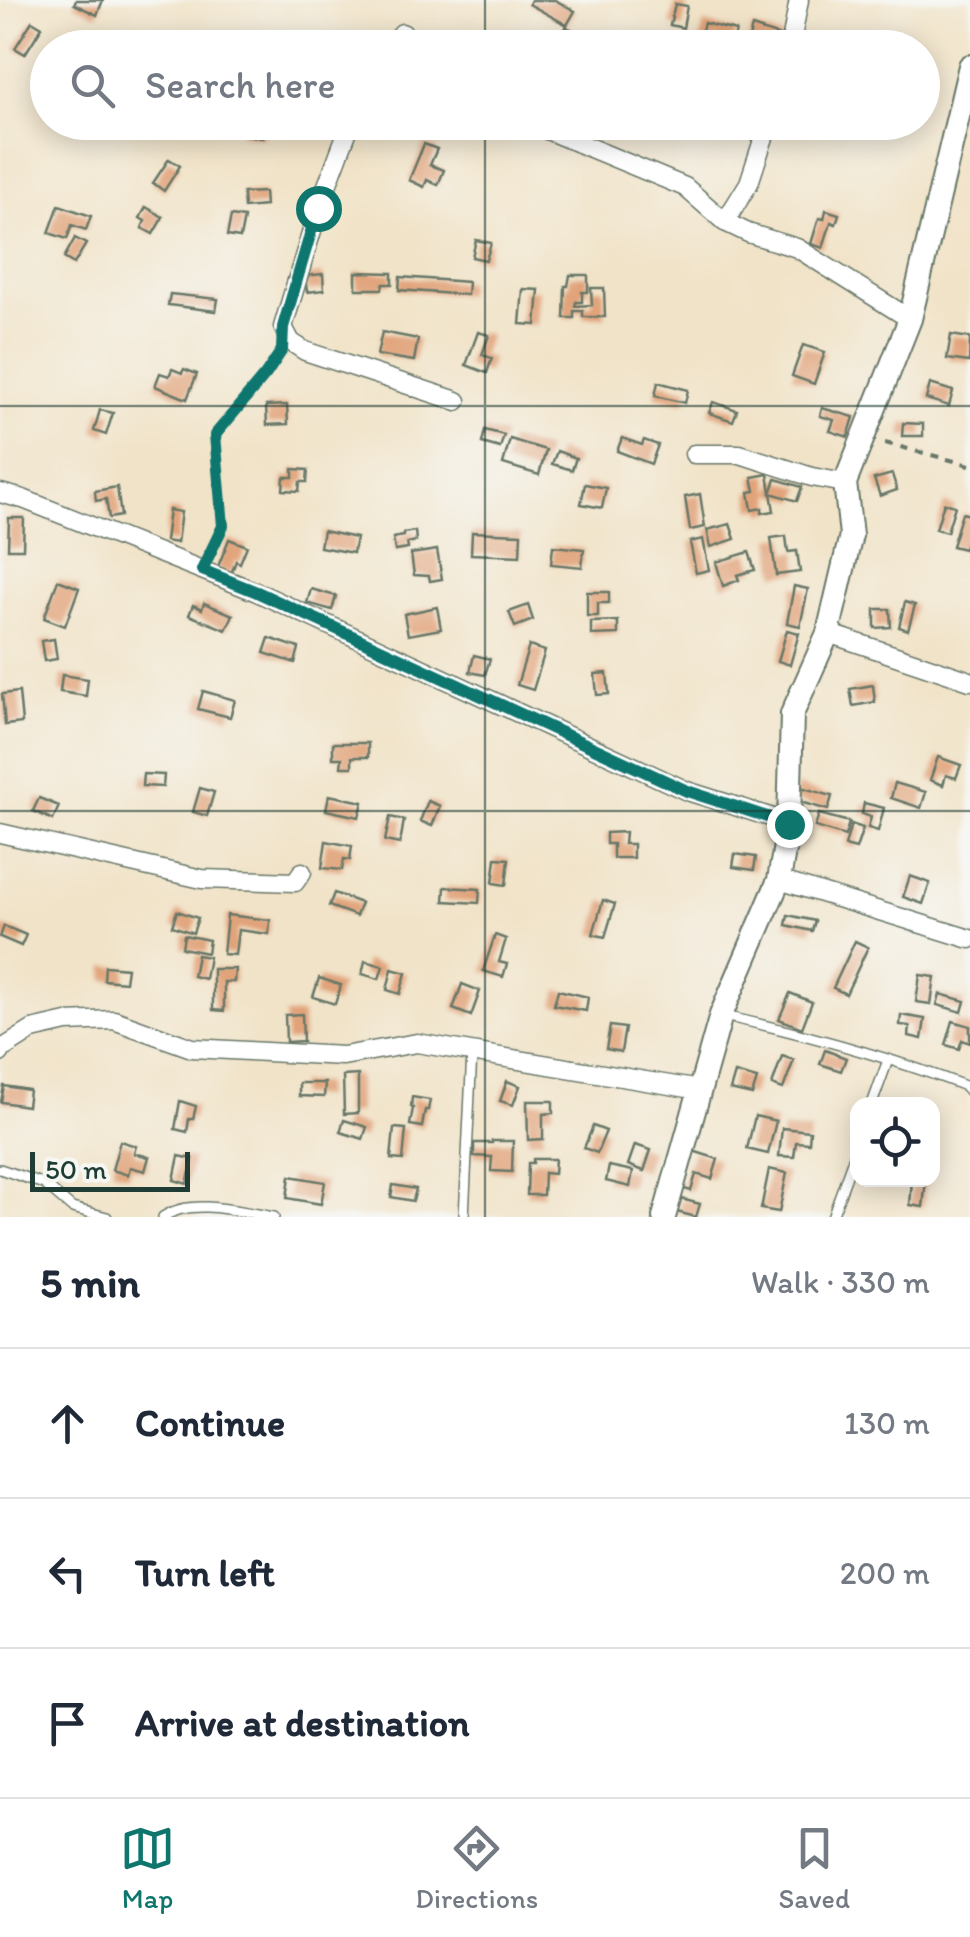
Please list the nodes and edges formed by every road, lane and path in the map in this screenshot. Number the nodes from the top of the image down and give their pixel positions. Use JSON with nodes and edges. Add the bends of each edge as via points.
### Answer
{"nodes":[{"id":1,"x":799,"y":0,"type":"edge"},
{"id":2,"x":793,"y":30,"type":"edge"},
{"id":3,"x":970,"y":66,"type":"edge"},
{"id":4,"x":344,"y":140,"type":"edge"},
{"id":5,"x":571,"y":140,"type":"edge"},
{"id":6,"x":763,"y":140,"type":"edge"},
{"id":7,"x":725,"y":222,"type":"junction"},
{"id":8,"x":910,"y":319,"type":"junction"},
{"id":9,"x":283,"y":327,"type":"junction"},
{"id":10,"x":458,"y":401,"type":"dead end"},
{"id":11,"x":862,"y":436,"type":"junction"},
{"id":12,"x":694,"y":454,"type":"dead end"},
{"id":13,"x":970,"y":465,"type":"edge"},
{"id":14,"x":845,"y":483,"type":"junction"},
{"id":15,"x":0,"y":493,"type":"edge"},
{"id":16,"x":202,"y":570,"type":"junction"},
{"id":17,"x":828,"y":633,"type":"junction"},
{"id":18,"x":970,"y":681,"type":"edge"},
{"id":19,"x":789,"y":824,"type":"junction"},
{"id":20,"x":0,"y":832,"type":"edge"},
{"id":21,"x":302,"y":872,"type":"dead end"},
{"id":22,"x":778,"y":880,"type":"junction"},
{"id":23,"x":970,"y":940,"type":"edge"},
{"id":24,"x":721,"y":1015,"type":"junction"},
{"id":25,"x":472,"y":1052,"type":"junction"},
{"id":26,"x":0,"y":1053,"type":"edge"},
{"id":27,"x":888,"y":1060,"type":"junction"},
{"id":28,"x":700,"y":1090,"type":"junction"},
{"id":29,"x":970,"y":1092,"type":"edge"},
{"id":30,"x":875,"y":1097,"type":"edge"},
{"id":31,"x":850,"y":1167,"type":"edge"},
{"id":32,"x":0,"y":1169,"type":"edge"},
{"id":33,"x":668,"y":1216,"type":"edge"},
{"id":34,"x":107,"y":1217,"type":"edge"},
{"id":35,"x":163,"y":1217,"type":"edge"},
{"id":36,"x":274,"y":1217,"type":"edge"},
{"id":37,"x":464,"y":1217,"type":"edge"},
{"id":38,"x":832,"y":1217,"type":"edge"}],
"edges":[{"from":1,"to":2,"type":"street"},
{"from":3,"to":8,"type":"street"},
{"from":4,"to":9,"type":"street"},
{"from":5,"to":7,"type":"street","via":[[685,188]]},
{"from":6,"to":7,"type":"street","via":[[749,183]]},
{"from":7,"to":8,"type":"street","via":[[796,248]]},
{"from":8,"to":11,"type":"street"},
{"from":9,"to":10,"type":"street","via":[[304,351]]},
{"from":9,"to":16,"type":"path","via":[[282,350],[215,435],[223,526]]},
{"from":11,"to":13,"type":"path"},
{"from":11,"to":14,"type":"street"},
{"from":12,"to":14,"type":"street","via":[[740,454]]},
{"from":14,"to":17,"type":"street","via":[[851,535]]},
{"from":15,"to":16,"type":"street"},
{"from":16,"to":19,"type":"street","via":[[687,791]]},
{"from":17,"to":18,"type":"street"},
{"from":17,"to":19,"type":"street","via":[[792,714]]},
{"from":19,"to":22,"type":"street"},
{"from":20,"to":21,"type":"street","via":[[202,879],[294,882]]},
{"from":22,"to":23,"type":"street"},
{"from":22,"to":24,"type":"street"},
{"from":24,"to":27,"type":"lane"},
{"from":24,"to":28,"type":"street"},
{"from":25,"to":26,"type":"street","via":[[417,1043],[343,1056],[192,1048],[114,1020],[32,1030]]},
{"from":25,"to":28,"type":"street"},
{"from":25,"to":37,"type":"lane"},
{"from":27,"to":29,"type":"lane"},
{"from":27,"to":30,"type":"lane"},
{"from":28,"to":33,"type":"street"},
{"from":31,"to":38,"type":"lane"},
{"from":32,"to":34,"type":"lane","via":[[44,1184],[72,1208]]},
{"from":35,"to":36,"type":"lane","via":[[196,1206]]}]}
